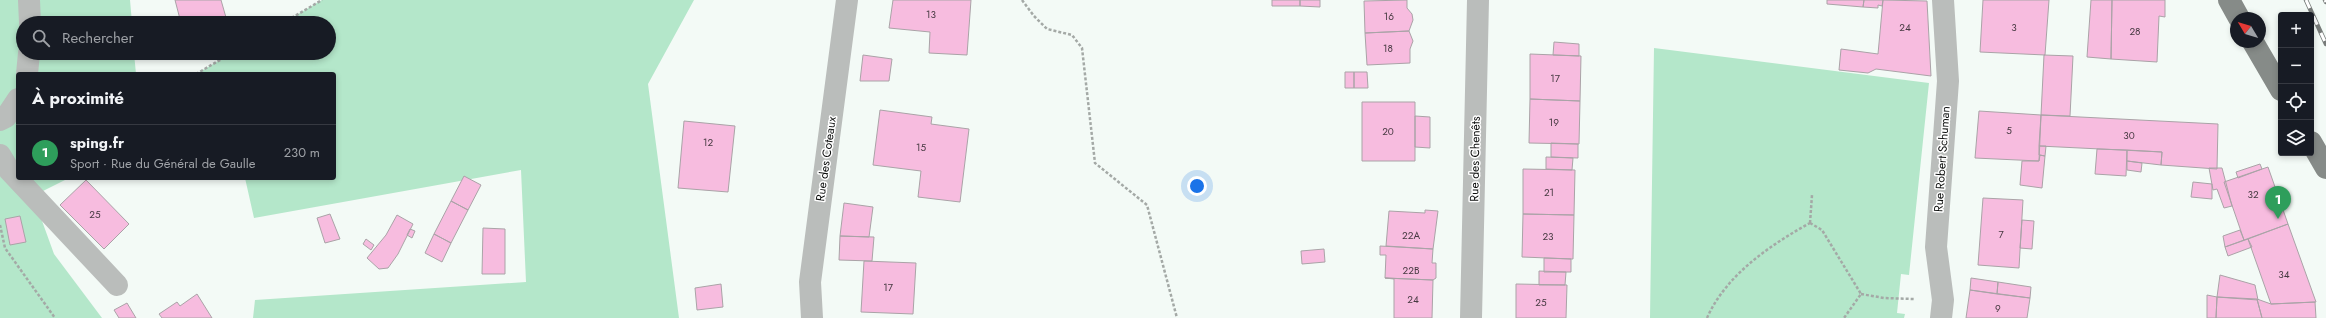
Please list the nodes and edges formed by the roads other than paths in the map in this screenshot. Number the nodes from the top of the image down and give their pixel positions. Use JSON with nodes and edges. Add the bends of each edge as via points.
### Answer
{"nodes":[{"id":1,"x":29,"y":0,"type":"edge"},
{"id":2,"x":847,"y":0,"type":"edge"},
{"id":3,"x":1478,"y":0,"type":"edge"},
{"id":4,"x":1943,"y":0,"type":"edge"},
{"id":5,"x":2229,"y":0,"type":"edge"},
{"id":6,"x":2236,"y":12,"type":"edge"},
{"id":7,"x":30,"y":16,"type":"edge"},
{"id":8,"x":2256,"y":48,"type":"edge"},
{"id":9,"x":28,"y":60,"type":"edge"},
{"id":10,"x":27,"y":72,"type":"edge"},
{"id":11,"x":2278,"y":85,"type":"edge"},
{"id":12,"x":16,"y":102,"type":"edge"},
{"id":13,"x":0,"y":120,"type":"edge"},
{"id":14,"x":2314,"y":147,"type":"edge"},
{"id":15,"x":0,"y":155,"type":"edge"},
{"id":16,"x":2326,"y":168,"type":"edge"},
{"id":17,"x":16,"y":177,"type":"edge"},
{"id":18,"x":18,"y":180,"type":"edge"},
{"id":19,"x":117,"y":285,"type":"dead end"},
{"id":20,"x":1942,"y":309,"type":"edge"},
{"id":21,"x":812,"y":318,"type":"edge"},
{"id":22,"x":1472,"y":318,"type":"edge"}],
"edges":[{"from":1,"to":7,"type":"street"},
{"from":2,"to":21,"type":"street","name":"Rue des Coteaux","via":[[810,282]]},
{"from":3,"to":22,"type":"street","name":"Rue des Chenêts"},
{"from":4,"to":20,"type":"street","name":"Rue Robert Schuman","via":[[1948,81],[1936,247]]},
{"from":5,"to":6,"type":"main road"},
{"from":8,"to":11,"type":"main road"},
{"from":9,"to":10,"type":"street"},
{"from":12,"to":13,"type":"street","via":[[6,117]]},
{"from":14,"to":16,"type":"main road"},
{"from":15,"to":17,"type":"street"},
{"from":18,"to":19,"type":"street"}]}
